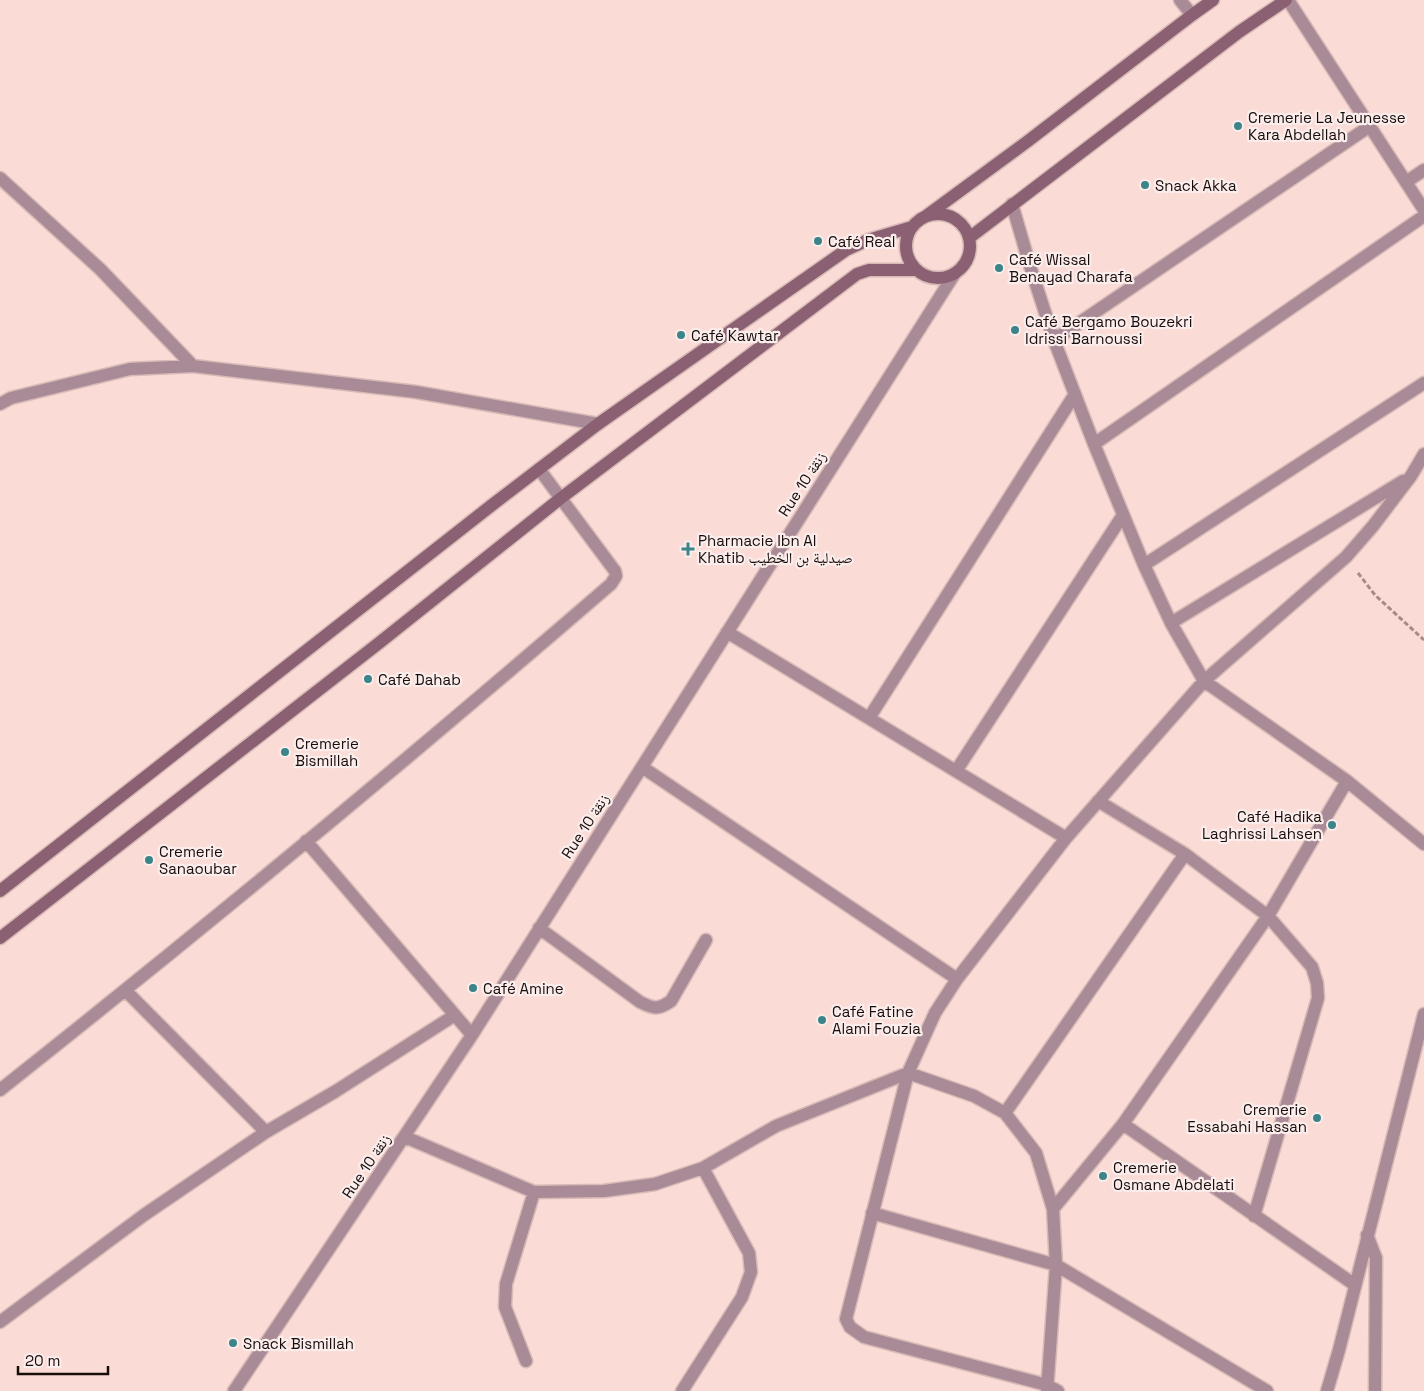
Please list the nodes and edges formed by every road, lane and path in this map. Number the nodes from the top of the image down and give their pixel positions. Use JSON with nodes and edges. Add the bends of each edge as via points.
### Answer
{"nodes":[{"id":1,"x":1180,"y":0,"type":"edge"},
{"id":2,"x":1213,"y":0,"type":"edge"},
{"id":3,"x":1287,"y":0,"type":"edge"},
{"id":4,"x":1192,"y":15,"type":"junction"},
{"id":5,"x":1370,"y":126,"type":"junction"},
{"id":6,"x":1424,"y":170,"type":"edge"},
{"id":7,"x":0,"y":178,"type":"edge"},
{"id":8,"x":1406,"y":182,"type":"junction"},
{"id":9,"x":1012,"y":204,"type":"junction"},
{"id":10,"x":1424,"y":210,"type":"edge"},
{"id":11,"x":926,"y":216,"type":"junction"},
{"id":12,"x":1424,"y":216,"type":"edge"},
{"id":13,"x":912,"y":227,"type":"junction"},
{"id":14,"x":969,"y":238,"type":"junction"},
{"id":15,"x":916,"y":270,"type":"junction"},
{"id":16,"x":955,"y":274,"type":"junction"},
{"id":17,"x":1054,"y":340,"type":"junction"},
{"id":18,"x":194,"y":366,"type":"junction"},
{"id":19,"x":1424,"y":383,"type":"edge"},
{"id":20,"x":1074,"y":394,"type":"junction"},
{"id":21,"x":0,"y":404,"type":"edge"},
{"id":22,"x":598,"y":424,"type":"junction"},
{"id":23,"x":1094,"y":444,"type":"junction"},
{"id":24,"x":1424,"y":454,"type":"edge"},
{"id":25,"x":539,"y":469,"type":"junction"},
{"id":26,"x":1411,"y":476,"type":"junction"},
{"id":27,"x":561,"y":498,"type":"junction"},
{"id":28,"x":1123,"y":515,"type":"junction"},
{"id":29,"x":1346,"y":557,"type":"junction"},
{"id":30,"x":1144,"y":565,"type":"junction"},
{"id":31,"x":1171,"y":623,"type":"junction"},
{"id":32,"x":728,"y":632,"type":"junction"},
{"id":33,"x":1424,"y":640,"type":"edge"},
{"id":34,"x":1204,"y":681,"type":"junction"},
{"id":35,"x":868,"y":718,"type":"junction"},
{"id":36,"x":642,"y":767,"type":"junction"},
{"id":37,"x":956,"y":771,"type":"junction"},
{"id":38,"x":1347,"y":781,"type":"junction"},
{"id":39,"x":1098,"y":801,"type":"junction"},
{"id":40,"x":1066,"y":838,"type":"junction"},
{"id":41,"x":306,"y":841,"type":"junction"},
{"id":42,"x":1424,"y":844,"type":"edge"},
{"id":43,"x":1185,"y":854,"type":"junction"},
{"id":44,"x":0,"y":891,"type":"edge"},
{"id":45,"x":1268,"y":916,"type":"junction"},
{"id":46,"x":540,"y":928,"type":"junction"},
{"id":47,"x":0,"y":938,"type":"edge"},
{"id":48,"x":706,"y":940,"type":"dead end"},
{"id":49,"x":957,"y":979,"type":"junction"},
{"id":50,"x":126,"y":990,"type":"junction"},
{"id":51,"x":455,"y":1015,"type":"junction"},
{"id":52,"x":1423,"y":1020,"type":"edge"},
{"id":53,"x":472,"y":1035,"type":"junction"},
{"id":54,"x":1424,"y":1040,"type":"edge"},
{"id":55,"x":908,"y":1073,"type":"junction"},
{"id":56,"x":0,"y":1090,"type":"edge"},
{"id":57,"x":1005,"y":1113,"type":"junction"},
{"id":58,"x":1123,"y":1124,"type":"junction"},
{"id":59,"x":266,"y":1132,"type":"junction"},
{"id":60,"x":405,"y":1137,"type":"junction"},
{"id":61,"x":703,"y":1168,"type":"junction"},
{"id":62,"x":534,"y":1192,"type":"junction"},
{"id":63,"x":1053,"y":1208,"type":"junction"},
{"id":64,"x":872,"y":1213,"type":"junction"},
{"id":65,"x":1254,"y":1216,"type":"junction"},
{"id":66,"x":1367,"y":1236,"type":"junction"},
{"id":67,"x":1056,"y":1265,"type":"junction"},
{"id":68,"x":1355,"y":1285,"type":"junction"},
{"id":69,"x":0,"y":1322,"type":"edge"},
{"id":70,"x":526,"y":1361,"type":"dead end"},
{"id":71,"x":1051,"y":1389,"type":"edge"},
{"id":72,"x":234,"y":1391,"type":"edge"},
{"id":73,"x":682,"y":1391,"type":"edge"},
{"id":74,"x":1267,"y":1391,"type":"edge"},
{"id":75,"x":1327,"y":1391,"type":"edge"},
{"id":76,"x":1375,"y":1391,"type":"edge"}],
"edges":[{"from":1,"to":4,"type":"street"},
{"from":2,"to":4,"type":"main road"},
{"from":3,"to":5,"type":"street"},
{"from":3,"to":9,"type":"main road","via":[[1239,32]]},
{"from":4,"to":11,"type":"main road"},
{"from":5,"to":8,"type":"street"},
{"from":5,"to":17,"type":"street"},
{"from":6,"to":8,"type":"street"},
{"from":7,"to":18,"type":"street","via":[[100,269]]},
{"from":8,"to":10,"type":"street"},
{"from":9,"to":14,"type":"main road"},
{"from":9,"to":17,"type":"street"},
{"from":11,"to":13,"type":"main road"},
{"from":11,"to":14,"type":"main road","via":[[948,215],[958,221]]},
{"from":12,"to":23,"type":"street"},
{"from":13,"to":15,"type":"main road","via":[[905,248]]},
{"from":13,"to":22,"type":"main road","via":[[846,250]]},
{"from":14,"to":16,"type":"main road","via":[[968,255]]},
{"from":15,"to":16,"type":"main road","via":[[934,278]]},
{"from":15,"to":27,"type":"main road","via":[[869,270],[857,274]]},
{"from":16,"to":32,"type":"street","name":"Rue 10 زنقة"},
{"from":17,"to":20,"type":"street"},
{"from":18,"to":21,"type":"street","via":[[130,369],[11,398]]},
{"from":18,"to":22,"type":"street","via":[[416,392]]},
{"from":19,"to":30,"type":"street"},
{"from":20,"to":23,"type":"street"},
{"from":20,"to":35,"type":"street"},
{"from":22,"to":25,"type":"main road"},
{"from":23,"to":28,"type":"street"},
{"from":24,"to":26,"type":"street"},
{"from":25,"to":27,"type":"street"},
{"from":25,"to":44,"type":"main road"},
{"from":26,"to":29,"type":"street"},
{"from":26,"to":31,"type":"street"},
{"from":27,"to":41,"type":"street","via":[[615,571],[611,584],[485,694]]},
{"from":27,"to":47,"type":"main road"},
{"from":28,"to":30,"type":"street"},
{"from":28,"to":37,"type":"street"},
{"from":29,"to":33,"type":"path","via":[[1375,595]]},
{"from":29,"to":34,"type":"street"},
{"from":30,"to":31,"type":"street"},
{"from":31,"to":34,"type":"street"},
{"from":32,"to":35,"type":"street"},
{"from":32,"to":36,"type":"street","name":"Rue 10 زنقة"},
{"from":34,"to":38,"type":"street"},
{"from":34,"to":39,"type":"street"},
{"from":35,"to":37,"type":"street"},
{"from":36,"to":46,"type":"street","name":"Rue 10 زنقة"},
{"from":36,"to":49,"type":"street"},
{"from":37,"to":40,"type":"street"},
{"from":38,"to":42,"type":"street"},
{"from":38,"to":45,"type":"street"},
{"from":39,"to":40,"type":"street"},
{"from":39,"to":43,"type":"street"},
{"from":40,"to":49,"type":"street"},
{"from":41,"to":50,"type":"street"},
{"from":41,"to":51,"type":"street"},
{"from":43,"to":45,"type":"street"},
{"from":43,"to":57,"type":"street"},
{"from":45,"to":58,"type":"street"},
{"from":45,"to":65,"type":"street","via":[[1312,967],[1318,998]]},
{"from":46,"to":48,"type":"street","via":[[652,1008],[663,1007],[672,1001]]},
{"from":46,"to":53,"type":"street","name":"Rue 10 زنقة"},
{"from":49,"to":55,"type":"street","via":[[935,1014]]},
{"from":50,"to":56,"type":"street"},
{"from":50,"to":59,"type":"street"},
{"from":51,"to":53,"type":"street"},
{"from":51,"to":59,"type":"street"},
{"from":52,"to":54,"type":"street"},
{"from":52,"to":66,"type":"street"},
{"from":53,"to":60,"type":"street","name":"Rue 10 زنقة"},
{"from":55,"to":57,"type":"street","via":[[974,1096]]},
{"from":55,"to":61,"type":"street","via":[[776,1126]]},
{"from":55,"to":64,"type":"street"},
{"from":57,"to":63,"type":"street","via":[[1036,1153]]},
{"from":58,"to":63,"type":"street"},
{"from":58,"to":65,"type":"street"},
{"from":59,"to":69,"type":"street","via":[[144,1216]]},
{"from":60,"to":62,"type":"street"},
{"from":60,"to":72,"type":"street","name":"Rue 10 زنقة"},
{"from":61,"to":62,"type":"street","via":[[655,1184],[604,1191]]},
{"from":61,"to":73,"type":"street","via":[[749,1253],[751,1272],[742,1297]]},
{"from":62,"to":70,"type":"street","via":[[506,1284],[505,1307]]},
{"from":63,"to":67,"type":"street"},
{"from":64,"to":67,"type":"street"},
{"from":64,"to":71,"type":"street","via":[[846,1319],[850,1327],[864,1337]]},
{"from":65,"to":68,"type":"street"},
{"from":66,"to":68,"type":"street"},
{"from":66,"to":76,"type":"street","via":[[1376,1258]]},
{"from":67,"to":71,"type":"street"},
{"from":67,"to":74,"type":"street"},
{"from":68,"to":75,"type":"street"}]}
